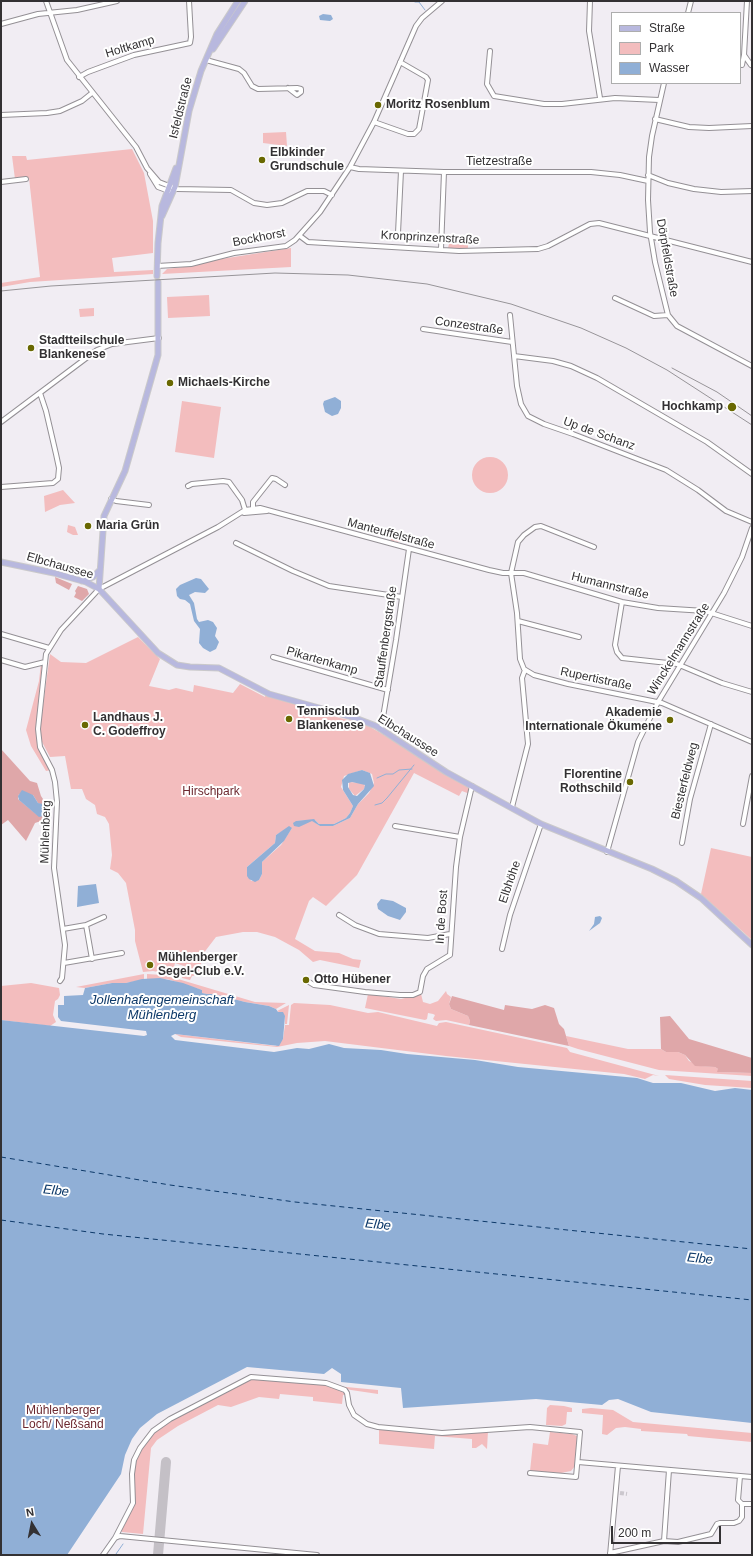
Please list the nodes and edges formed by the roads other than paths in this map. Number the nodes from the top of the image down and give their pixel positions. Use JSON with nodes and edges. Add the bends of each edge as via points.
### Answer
{"nodes":[{"id":1,"x":46,"y":1,"type":"edge"},
{"id":2,"x":117,"y":1,"type":"edge"},
{"id":3,"x":189,"y":1,"type":"edge"},
{"id":4,"x":238,"y":1,"type":"edge"},
{"id":5,"x":245,"y":1,"type":"edge"},
{"id":6,"x":442,"y":1,"type":"edge"},
{"id":7,"x":590,"y":1,"type":"edge"},
{"id":8,"x":691,"y":1,"type":"edge"},
{"id":9,"x":747,"y":1,"type":"edge"},
{"id":10,"x":49,"y":12,"type":"junction"},
{"id":11,"x":688,"y":12,"type":"edge"},
{"id":12,"x":1,"y":24,"type":"edge"},
{"id":13,"x":490,"y":51,"type":"dead end"},
{"id":14,"x":744,"y":55,"type":"junction"},
{"id":15,"x":206,"y":60,"type":"junction"},
{"id":16,"x":400,"y":62,"type":"junction"},
{"id":17,"x":752,"y":65,"type":"edge"},
{"id":18,"x":741,"y":66,"type":"edge"},
{"id":19,"x":80,"y":77,"type":"junction"},
{"id":20,"x":664,"y":84,"type":"edge"},
{"id":21,"x":288,"y":88,"type":"dead end"},
{"id":22,"x":92,"y":93,"type":"junction"},
{"id":23,"x":600,"y":98,"type":"junction"},
{"id":24,"x":659,"y":100,"type":"junction"},
{"id":25,"x":1,"y":115,"type":"edge"},
{"id":26,"x":655,"y":119,"type":"junction"},
{"id":27,"x":374,"y":122,"type":"junction"},
{"id":28,"x":752,"y":126,"type":"edge"},
{"id":29,"x":350,"y":167,"type":"junction"},
{"id":30,"x":400,"y":171,"type":"junction"},
{"id":31,"x":444,"y":172,"type":"junction"},
{"id":32,"x":648,"y":175,"type":"junction"},
{"id":33,"x":26,"y":179,"type":"dead end"},
{"id":34,"x":648,"y":181,"type":"junction"},
{"id":35,"x":1,"y":182,"type":"edge"},
{"id":36,"x":170,"y":189,"type":"junction"},
{"id":37,"x":752,"y":191,"type":"edge"},
{"id":38,"x":332,"y":195,"type":"junction"},
{"id":39,"x":398,"y":233,"type":"dead end"},
{"id":40,"x":650,"y":235,"type":"junction"},
{"id":41,"x":300,"y":236,"type":"junction"},
{"id":42,"x":441,"y":249,"type":"junction"},
{"id":43,"x":752,"y":262,"type":"edge"},
{"id":44,"x":157,"y":266,"type":"junction"},
{"id":45,"x":158,"y":276,"type":"dead end"},
{"id":46,"x":158,"y":282,"type":"dead end"},
{"id":47,"x":615,"y":298,"type":"dead end"},
{"id":48,"x":510,"y":315,"type":"dead end"},
{"id":49,"x":668,"y":316,"type":"junction"},
{"id":50,"x":423,"y":329,"type":"dead end"},
{"id":51,"x":160,"y":338,"type":"junction"},
{"id":52,"x":512,"y":342,"type":"junction"},
{"id":53,"x":514,"y":356,"type":"junction"},
{"id":54,"x":752,"y":366,"type":"edge"},
{"id":55,"x":40,"y":393,"type":"junction"},
{"id":56,"x":1,"y":422,"type":"edge"},
{"id":57,"x":752,"y":474,"type":"edge"},
{"id":58,"x":285,"y":485,"type":"dead end"},
{"id":59,"x":188,"y":486,"type":"dead end"},
{"id":60,"x":1,"y":487,"type":"edge"},
{"id":61,"x":112,"y":499,"type":"junction"},
{"id":62,"x":149,"y":505,"type":"dead end"},
{"id":63,"x":252,"y":510,"type":"junction"},
{"id":64,"x":244,"y":512,"type":"junction"},
{"id":65,"x":752,"y":522,"type":"edge"},
{"id":66,"x":752,"y":528,"type":"edge"},
{"id":67,"x":236,"y":543,"type":"dead end"},
{"id":68,"x":594,"y":547,"type":"dead end"},
{"id":69,"x":409,"y":549,"type":"junction"},
{"id":70,"x":1,"y":562,"type":"edge"},
{"id":71,"x":101,"y":569,"type":"junction"},
{"id":72,"x":511,"y":574,"type":"junction"},
{"id":73,"x":82,"y":581,"type":"junction"},
{"id":74,"x":99,"y":589,"type":"junction"},
{"id":75,"x":402,"y":597,"type":"junction"},
{"id":76,"x":622,"y":602,"type":"junction"},
{"id":77,"x":713,"y":613,"type":"junction"},
{"id":78,"x":518,"y":621,"type":"junction"},
{"id":79,"x":752,"y":626,"type":"edge"},
{"id":80,"x":1,"y":634,"type":"edge"},
{"id":81,"x":579,"y":637,"type":"dead end"},
{"id":82,"x":49,"y":648,"type":"junction"},
{"id":83,"x":273,"y":657,"type":"dead end"},
{"id":84,"x":1,"y":660,"type":"edge"},
{"id":85,"x":45,"y":662,"type":"junction"},
{"id":86,"x":680,"y":665,"type":"junction"},
{"id":87,"x":525,"y":670,"type":"junction"},
{"id":88,"x":388,"y":690,"type":"junction"},
{"id":89,"x":752,"y":692,"type":"edge"},
{"id":90,"x":658,"y":702,"type":"junction"},
{"id":91,"x":711,"y":724,"type":"junction"},
{"id":92,"x":381,"y":729,"type":"junction"},
{"id":93,"x":752,"y":742,"type":"edge"},
{"id":94,"x":752,"y":776,"type":"edge"},
{"id":95,"x":472,"y":786,"type":"junction"},
{"id":96,"x":512,"y":807,"type":"junction"},
{"id":97,"x":541,"y":824,"type":"junction"},
{"id":98,"x":743,"y":824,"type":"dead end"},
{"id":99,"x":396,"y":826,"type":"dead end"},
{"id":100,"x":460,"y":837,"type":"junction"},
{"id":101,"x":682,"y":843,"type":"dead end"},
{"id":102,"x":607,"y":852,"type":"junction"},
{"id":103,"x":339,"y":915,"type":"dead end"},
{"id":104,"x":104,"y":917,"type":"dead end"},
{"id":105,"x":86,"y":925,"type":"junction"},
{"id":106,"x":63,"y":929,"type":"junction"},
{"id":107,"x":450,"y":934,"type":"junction"},
{"id":108,"x":752,"y":945,"type":"edge"},
{"id":109,"x":502,"y":949,"type":"dead end"},
{"id":110,"x":122,"y":953,"type":"dead end"},
{"id":111,"x":92,"y":959,"type":"junction"},
{"id":112,"x":64,"y":964,"type":"junction"},
{"id":113,"x":60,"y":981,"type":"dead end"},
{"id":114,"x":309,"y":982,"type":"dead end"},
{"id":115,"x":578,"y":1462,"type":"junction"},
{"id":116,"x":618,"y":1466,"type":"junction"},
{"id":117,"x":669,"y":1470,"type":"junction"},
{"id":118,"x":530,"y":1473,"type":"dead end"},
{"id":119,"x":740,"y":1476,"type":"junction"},
{"id":120,"x":752,"y":1477,"type":"edge"},
{"id":121,"x":615,"y":1492,"type":"junction"},
{"id":122,"x":620,"y":1493,"type":"tunnel mouth"},
{"id":123,"x":742,"y":1504,"type":"junction"},
{"id":124,"x":752,"y":1504,"type":"edge"},
{"id":125,"x":115,"y":1538,"type":"junction"},
{"id":126,"x":664,"y":1541,"type":"junction"},
{"id":127,"x":610,"y":1554,"type":"edge"},
{"id":128,"x":103,"y":1555,"type":"edge"},
{"id":129,"x":318,"y":1555,"type":"edge"}],
"edges":[{"from":1,"to":10,"type":"street"},
{"from":2,"to":10,"type":"street","via":[[77,10]]},
{"from":3,"to":19,"type":"street","name":"Holtkamp","via":[[192,37],[190,43],[134,54]]},
{"from":4,"to":15,"type":"main road","name":"Isfeldstraße","via":[[217,34]]},
{"from":5,"to":15,"type":"main road","name":"Isfeldstraße"},
{"from":6,"to":16,"type":"street","name":"Bockhorst","via":[[416,26]]},
{"from":7,"to":23,"type":"street","via":[[588,31]]},
{"from":8,"to":11,"type":"street"},
{"from":9,"to":14,"type":"street"},
{"from":10,"to":12,"type":"street"},
{"from":10,"to":19,"type":"street","via":[[67,60]]},
{"from":13,"to":23,"type":"street","via":[[487,84],[494,96],[544,104]]},
{"from":14,"to":17,"type":"street"},
{"from":14,"to":18,"type":"street"},
{"from":15,"to":21,"type":"street","via":[[239,69],[252,86],[258,89]]},
{"from":15,"to":36,"type":"main road","name":"Isfeldstraße","via":[[189,111]]},
{"from":16,"to":27,"type":"street","name":"Bockhorst"},
{"from":16,"to":27,"type":"street","via":[[428,80],[420,126],[416,133],[408,134]]},
{"from":17,"to":18,"type":"street"},
{"from":19,"to":22,"type":"street"},
{"from":20,"to":24,"type":"street","name":"Dörpfeldstraße"},
{"from":22,"to":25,"type":"street","via":[[72,106],[53,112]]},
{"from":22,"to":36,"type":"street","via":[[136,147],[147,168],[158,181]]},
{"from":23,"to":24,"type":"street"},
{"from":24,"to":26,"type":"street","name":"Dörpfeldstraße"},
{"from":26,"to":28,"type":"street","via":[[690,128]]},
{"from":26,"to":32,"type":"street","name":"Dörpfeldstraße"},
{"from":27,"to":29,"type":"street","name":"Bockhorst"},
{"from":29,"to":30,"type":"street","name":"Tietzestraße"},
{"from":29,"to":38,"type":"street","name":"Bockhorst"},
{"from":30,"to":31,"type":"street","name":"Tietzestraße"},
{"from":30,"to":39,"type":"street"},
{"from":31,"to":34,"type":"street","name":"Tietzestraße","via":[[591,172]]},
{"from":31,"to":42,"type":"street"},
{"from":32,"to":34,"type":"street","name":"Dörpfeldstraße"},
{"from":32,"to":37,"type":"street","via":[[698,190]]},
{"from":33,"to":35,"type":"street"},
{"from":34,"to":40,"type":"street","name":"Dörpfeldstraße"},
{"from":36,"to":38,"type":"street","via":[[231,190],[254,203],[267,206],[282,203],[307,191],[324,191]]},
{"from":36,"to":44,"type":"main road","name":"Isfeldstraße","via":[[162,206]]},
{"from":38,"to":41,"type":"street","name":"Bockhorst"},
{"from":40,"to":42,"type":"street","name":"Kronprinzenstraße","via":[[599,222],[541,249]]},
{"from":40,"to":43,"type":"street","name":"Kronprinzenstraße"},
{"from":40,"to":49,"type":"street","name":"Dörpfeldstraße"},
{"from":41,"to":42,"type":"street","name":"Kronprinzenstraße","via":[[308,242]]},
{"from":41,"to":44,"type":"street","name":"Bockhorst","via":[[286,246],[184,265]]},
{"from":44,"to":45,"type":"main road","name":"Isfeldstraße"},
{"from":46,"to":51,"type":"main road"},
{"from":47,"to":49,"type":"street","via":[[654,316]]},
{"from":48,"to":52,"type":"street","name":"Up de Schanz"},
{"from":49,"to":54,"type":"street","name":"Dörpfeldstraße","via":[[677,326]]},
{"from":50,"to":52,"type":"street","name":"Conzestraße"},
{"from":51,"to":55,"type":"street","via":[[100,348]]},
{"from":51,"to":61,"type":"main road","via":[[156,367],[143,411],[125,471]]},
{"from":52,"to":53,"type":"street","name":"Up de Schanz"},
{"from":53,"to":57,"type":"street","via":[[560,363],[602,380],[707,442]]},
{"from":53,"to":65,"type":"street","name":"Up de Schanz","via":[[521,404],[532,419],[666,470],[726,512]]},
{"from":55,"to":56,"type":"street"},
{"from":55,"to":60,"type":"street","via":[[59,468],[58,479],[53,483]]},
{"from":58,"to":63,"type":"street","via":[[272,478],[253,502]]},
{"from":59,"to":64,"type":"street","via":[[229,482],[240,497]]},
{"from":61,"to":62,"type":"street","via":[[116,502]]},
{"from":61,"to":71,"type":"main road","via":[[102,522]]},
{"from":63,"to":64,"type":"street","name":"Manteuffelstraße"},
{"from":63,"to":69,"type":"street","name":"Manteuffelstraße","via":[[260,508]]},
{"from":64,"to":74,"type":"street","name":"Manteuffelstraße"},
{"from":66,"to":77,"type":"street","name":"Winckelmannstraße","via":[[735,573]]},
{"from":67,"to":75,"type":"street","via":[[329,586]]},
{"from":68,"to":72,"type":"street","via":[[541,526],[535,527],[518,542]]},
{"from":69,"to":72,"type":"street","name":"Manteuffelstraße"},
{"from":69,"to":75,"type":"street","name":"Stauffenbergstraße"},
{"from":70,"to":73,"type":"main road","name":"Elbchaussee"},
{"from":71,"to":73,"type":"main road","via":[[93,577]]},
{"from":71,"to":74,"type":"main road"},
{"from":72,"to":76,"type":"street","name":"Humannstraße","via":[[527,574]]},
{"from":72,"to":78,"type":"street"},
{"from":73,"to":74,"type":"main road","name":"Elbchaussee"},
{"from":74,"to":82,"type":"street","via":[[61,630]]},
{"from":74,"to":92,"type":"main road","name":"Elbchaussee","via":[[150,644],[171,662],[190,667],[219,668],[269,694],[362,720]]},
{"from":75,"to":88,"type":"street","name":"Stauffenbergstraße"},
{"from":76,"to":77,"type":"street","name":"Humannstraße"},
{"from":76,"to":86,"type":"street","via":[[615,644],[619,656]]},
{"from":77,"to":79,"type":"street","name":"Humannstraße"},
{"from":77,"to":86,"type":"street","name":"Winckelmannstraße"},
{"from":78,"to":81,"type":"street"},
{"from":78,"to":87,"type":"street","via":[[520,659]]},
{"from":80,"to":82,"type":"street"},
{"from":82,"to":85,"type":"street","name":"Mühlenberg"},
{"from":83,"to":88,"type":"street","name":"Pikartenkamp"},
{"from":84,"to":85,"type":"street","via":[[25,667]]},
{"from":85,"to":106,"type":"street","name":"Mühlenberg","via":[[38,730],[40,747],[55,782],[58,817],[54,868]]},
{"from":86,"to":89,"type":"street","via":[[722,683]]},
{"from":86,"to":90,"type":"street","name":"Winckelmannstraße"},
{"from":87,"to":90,"type":"street","name":"Rupertistraße","via":[[568,684]]},
{"from":87,"to":96,"type":"street","via":[[522,678],[528,744]]},
{"from":88,"to":92,"type":"street","name":"Stauffenbergstraße"},
{"from":90,"to":91,"type":"street","name":"Rupertistraße"},
{"from":90,"to":102,"type":"street","name":"Winckelmannstraße","via":[[635,750]]},
{"from":91,"to":93,"type":"street","name":"Rupertistraße"},
{"from":91,"to":101,"type":"street","name":"Biesterfeldweg","via":[[690,799]]},
{"from":92,"to":95,"type":"main road","name":"Elbchaussee"},
{"from":94,"to":98,"type":"street"},
{"from":95,"to":96,"type":"main road","name":"Elbchaussee"},
{"from":95,"to":100,"type":"street","name":"In de Bost"},
{"from":96,"to":97,"type":"main road","name":"Elbchaussee"},
{"from":97,"to":102,"type":"main road","name":"Elbchaussee"},
{"from":97,"to":109,"type":"street","name":"Elbhöhe","via":[[510,915]]},
{"from":99,"to":100,"type":"street"},
{"from":100,"to":107,"type":"street","name":"In de Bost"},
{"from":102,"to":108,"type":"main road","name":"Elbchaussee","via":[[659,872],[691,891]]},
{"from":103,"to":107,"type":"street","via":[[355,925],[379,934],[428,938]]},
{"from":104,"to":105,"type":"street"},
{"from":105,"to":106,"type":"street"},
{"from":105,"to":111,"type":"street"},
{"from":106,"to":112,"type":"street","name":"Mühlenberg"},
{"from":107,"to":114,"type":"street","name":"In de Bost","via":[[450,955],[427,969],[420,992],[413,995],[365,992],[314,985]]},
{"from":110,"to":111,"type":"street"},
{"from":111,"to":112,"type":"street"},
{"from":112,"to":113,"type":"street","name":"Mühlenberg"},
{"from":115,"to":116,"type":"street"},
{"from":115,"to":118,"type":"street","via":[[576,1477]]},
{"from":115,"to":125,"type":"street","via":[[580,1432],[530,1427],[442,1433],[378,1427],[366,1424],[354,1416],[345,1390],[326,1383],[251,1377],[170,1419],[153,1431],[134,1460],[133,1503]]},
{"from":116,"to":117,"type":"street"},
{"from":116,"to":121,"type":"street"},
{"from":117,"to":119,"type":"street"},
{"from":117,"to":126,"type":"street"},
{"from":119,"to":120,"type":"street"},
{"from":119,"to":123,"type":"street","via":[[738,1500]]},
{"from":121,"to":122,"type":"street"},
{"from":121,"to":127,"type":"street"},
{"from":123,"to":124,"type":"street"},
{"from":123,"to":126,"type":"street","via":[[742,1517],[734,1523],[717,1524],[711,1534],[678,1542]]},
{"from":125,"to":128,"type":"street"},
{"from":125,"to":129,"type":"street","via":[[120,1536]]},
{"from":126,"to":127,"type":"street"}]}
